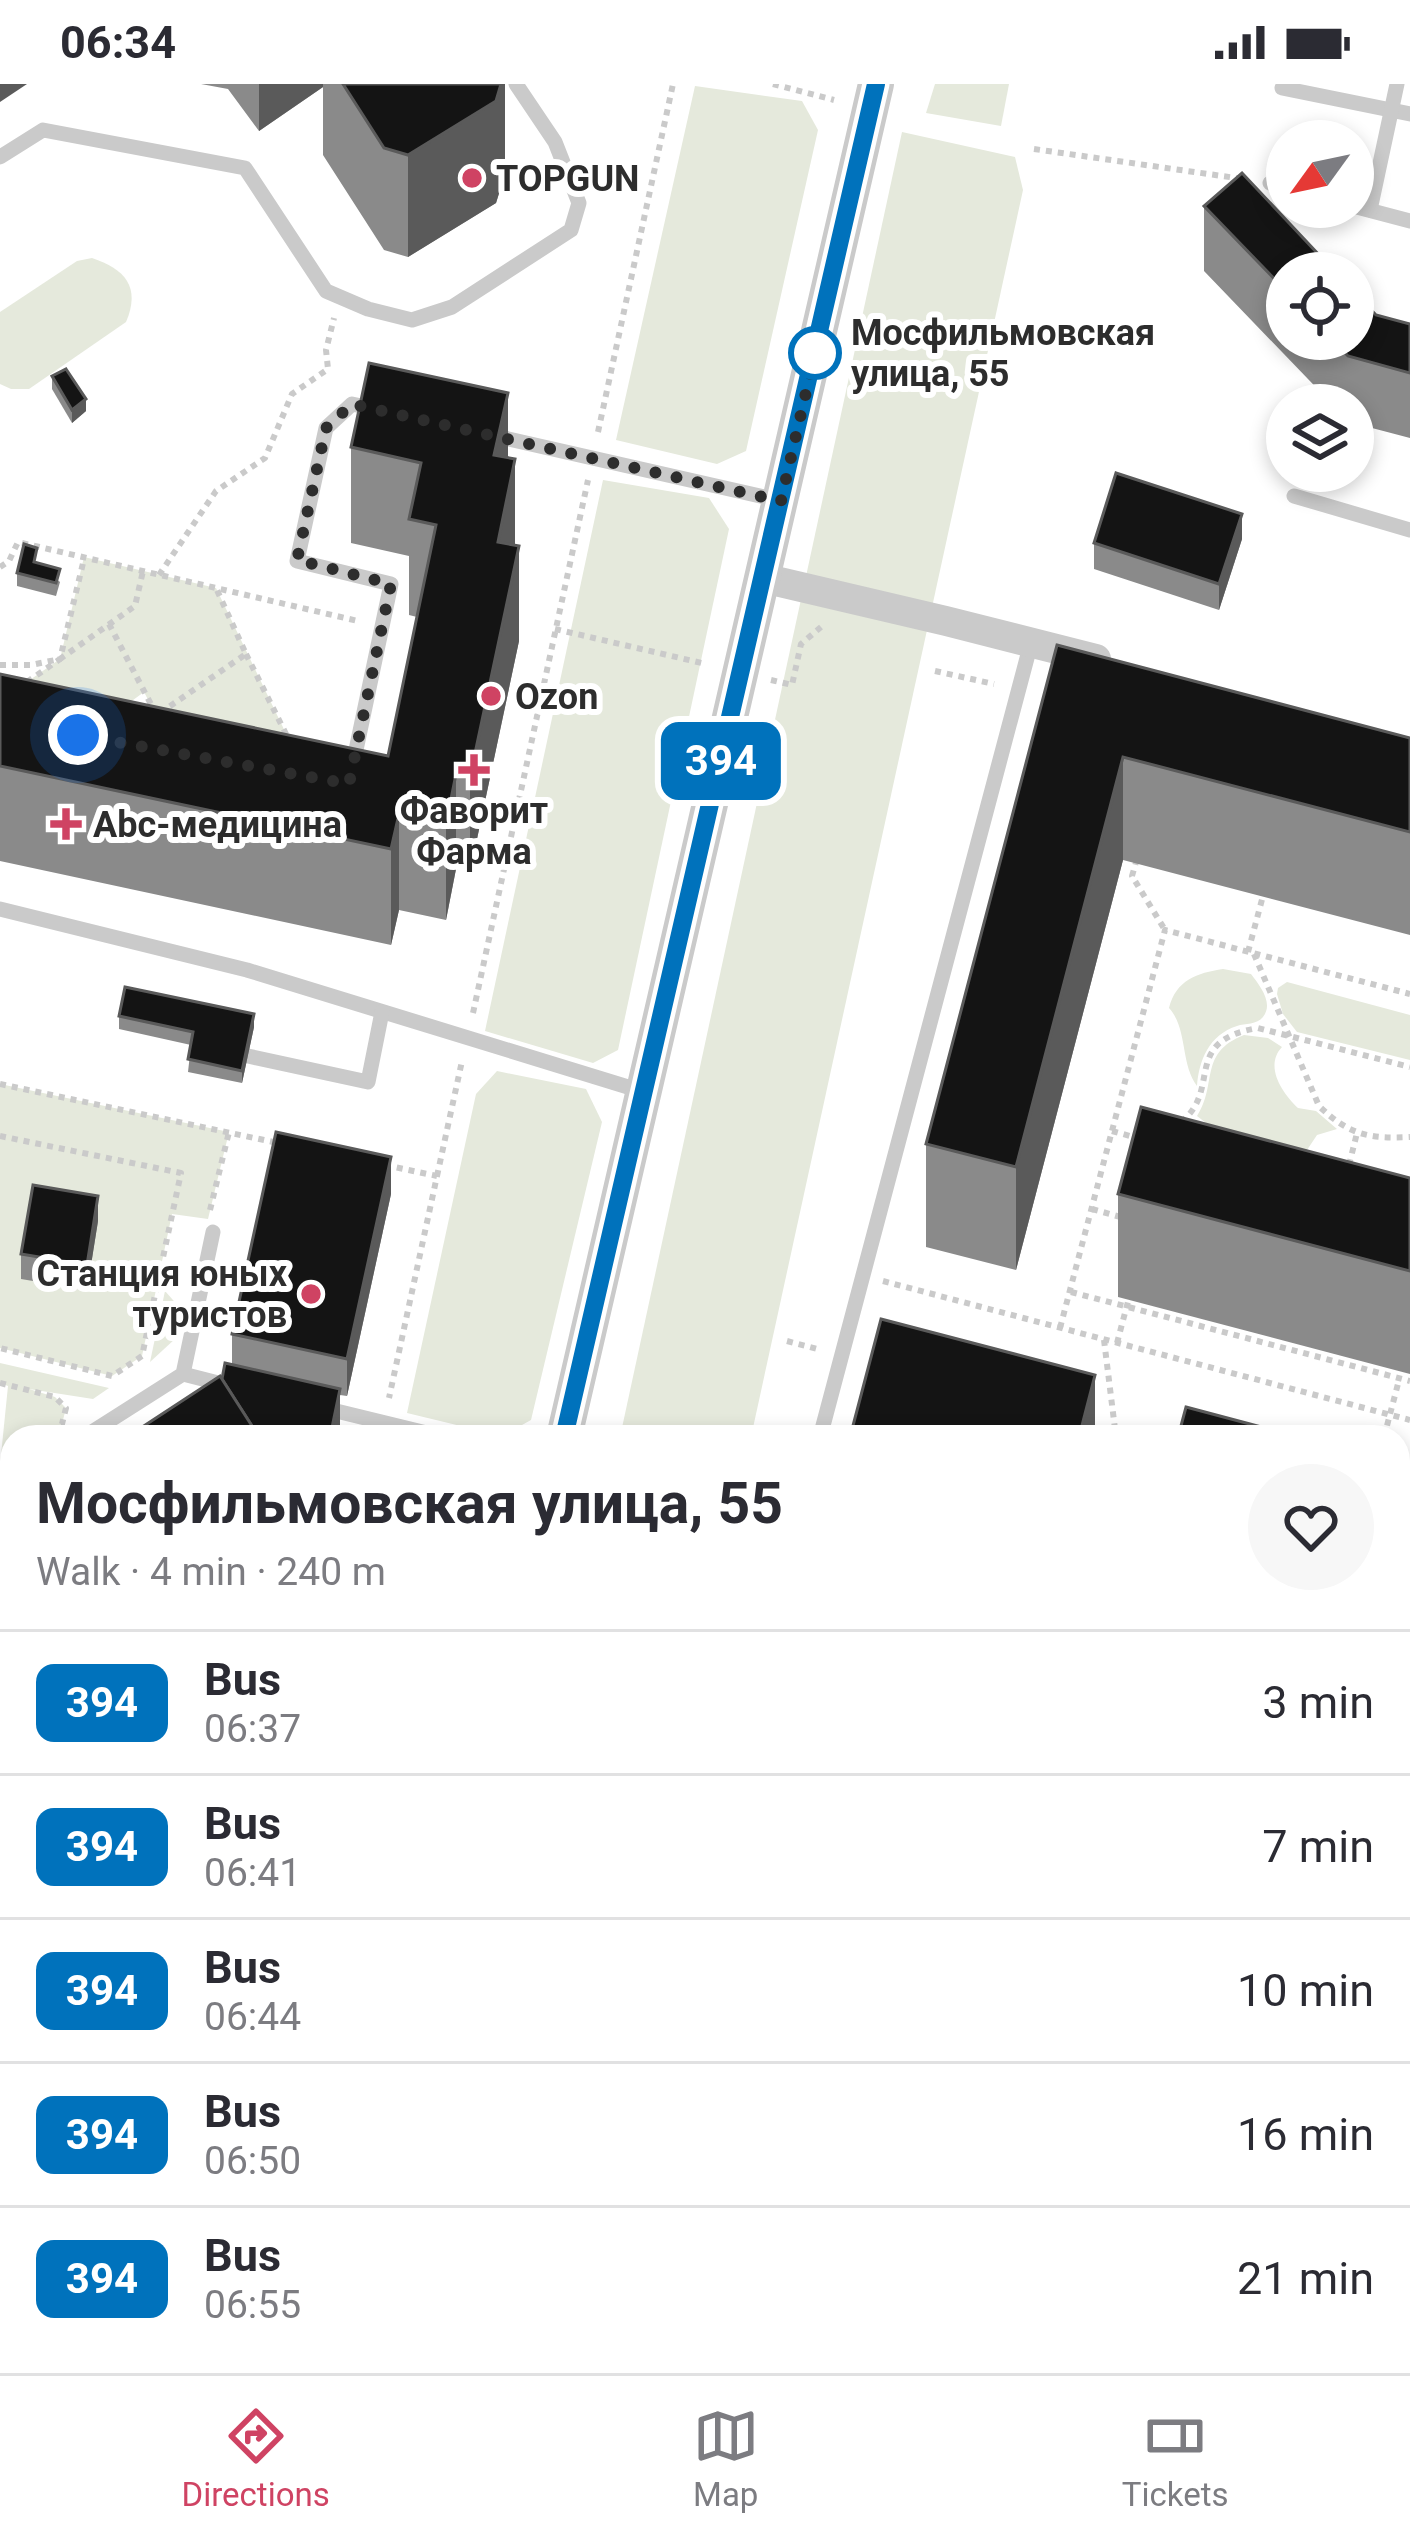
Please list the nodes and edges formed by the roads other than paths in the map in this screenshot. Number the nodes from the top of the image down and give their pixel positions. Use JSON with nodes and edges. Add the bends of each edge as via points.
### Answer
{"nodes":[{"id":1,"x":516,"y":84,"type":"edge"},
{"id":2,"x":875,"y":84,"type":"edge"},
{"id":3,"x":1396,"y":84,"type":"edge"},
{"id":4,"x":1282,"y":88,"type":"dead end"},
{"id":5,"x":1391,"y":110,"type":"junction"},
{"id":6,"x":1410,"y":114,"type":"edge"},
{"id":7,"x":0,"y":157,"type":"edge"},
{"id":8,"x":1374,"y":167,"type":"edge"},
{"id":9,"x":1374,"y":211,"type":"edge"},
{"id":10,"x":1410,"y":221,"type":"edge"},
{"id":11,"x":395,"y":414,"type":"edge"},
{"id":12,"x":483,"y":434,"type":"edge"},
{"id":13,"x":1294,"y":496,"type":"dead end"},
{"id":14,"x":781,"y":501,"type":"junction"},
{"id":15,"x":1410,"y":530,"type":"edge"},
{"id":16,"x":763,"y":578,"type":"junction"},
{"id":17,"x":1031,"y":643,"type":"junction"},
{"id":18,"x":1120,"y":666,"type":"edge"},
{"id":19,"x":349,"y":784,"type":"edge"},
{"id":20,"x":0,"y":909,"type":"edge"},
{"id":21,"x":382,"y":1012,"type":"junction"},
{"id":22,"x":248,"y":1056,"type":"edge"},
{"id":23,"x":644,"y":1092,"type":"junction"},
{"id":24,"x":211,"y":1226,"type":"road end"},
{"id":25,"x":183,"y":1374,"type":"junction"},
{"id":26,"x":251,"y":1390,"type":"edge"},
{"id":27,"x":318,"y":1407,"type":"edge"},
{"id":28,"x":104,"y":1425,"type":"edge"},
{"id":29,"x":392,"y":1425,"type":"edge"},
{"id":30,"x":567,"y":1425,"type":"edge"},
{"id":31,"x":823,"y":1425,"type":"edge"}],
"edges":[{"from":1,"to":7,"type":"lane","via":[[555,142],[579,202],[571,230],[452,308],[412,320],[326,291],[244,168],[43,130]]},
{"from":2,"to":14,"type":"street"},
{"from":3,"to":5,"type":"lane"},
{"from":4,"to":5,"type":"lane"},
{"from":5,"to":6,"type":"lane"},
{"from":5,"to":8,"type":"lane"},
{"from":9,"to":10,"type":"lane"},
{"from":11,"to":19,"type":"lane","via":[[352,404],[326,428],[297,560],[391,584]]},
{"from":12,"to":14,"type":"lane"},
{"from":13,"to":15,"type":"lane"},
{"from":14,"to":16,"type":"street"},
{"from":16,"to":17,"type":"street"},
{"from":16,"to":23,"type":"street"},
{"from":17,"to":18,"type":"street"},
{"from":17,"to":31,"type":"lane"},
{"from":20,"to":21,"type":"lane"},
{"from":21,"to":22,"type":"lane","via":[[368,1082]]},
{"from":21,"to":23,"type":"lane"},
{"from":23,"to":30,"type":"street"},
{"from":24,"to":25,"type":"lane"},
{"from":25,"to":26,"type":"lane"},
{"from":25,"to":28,"type":"lane"},
{"from":27,"to":29,"type":"lane"}]}
